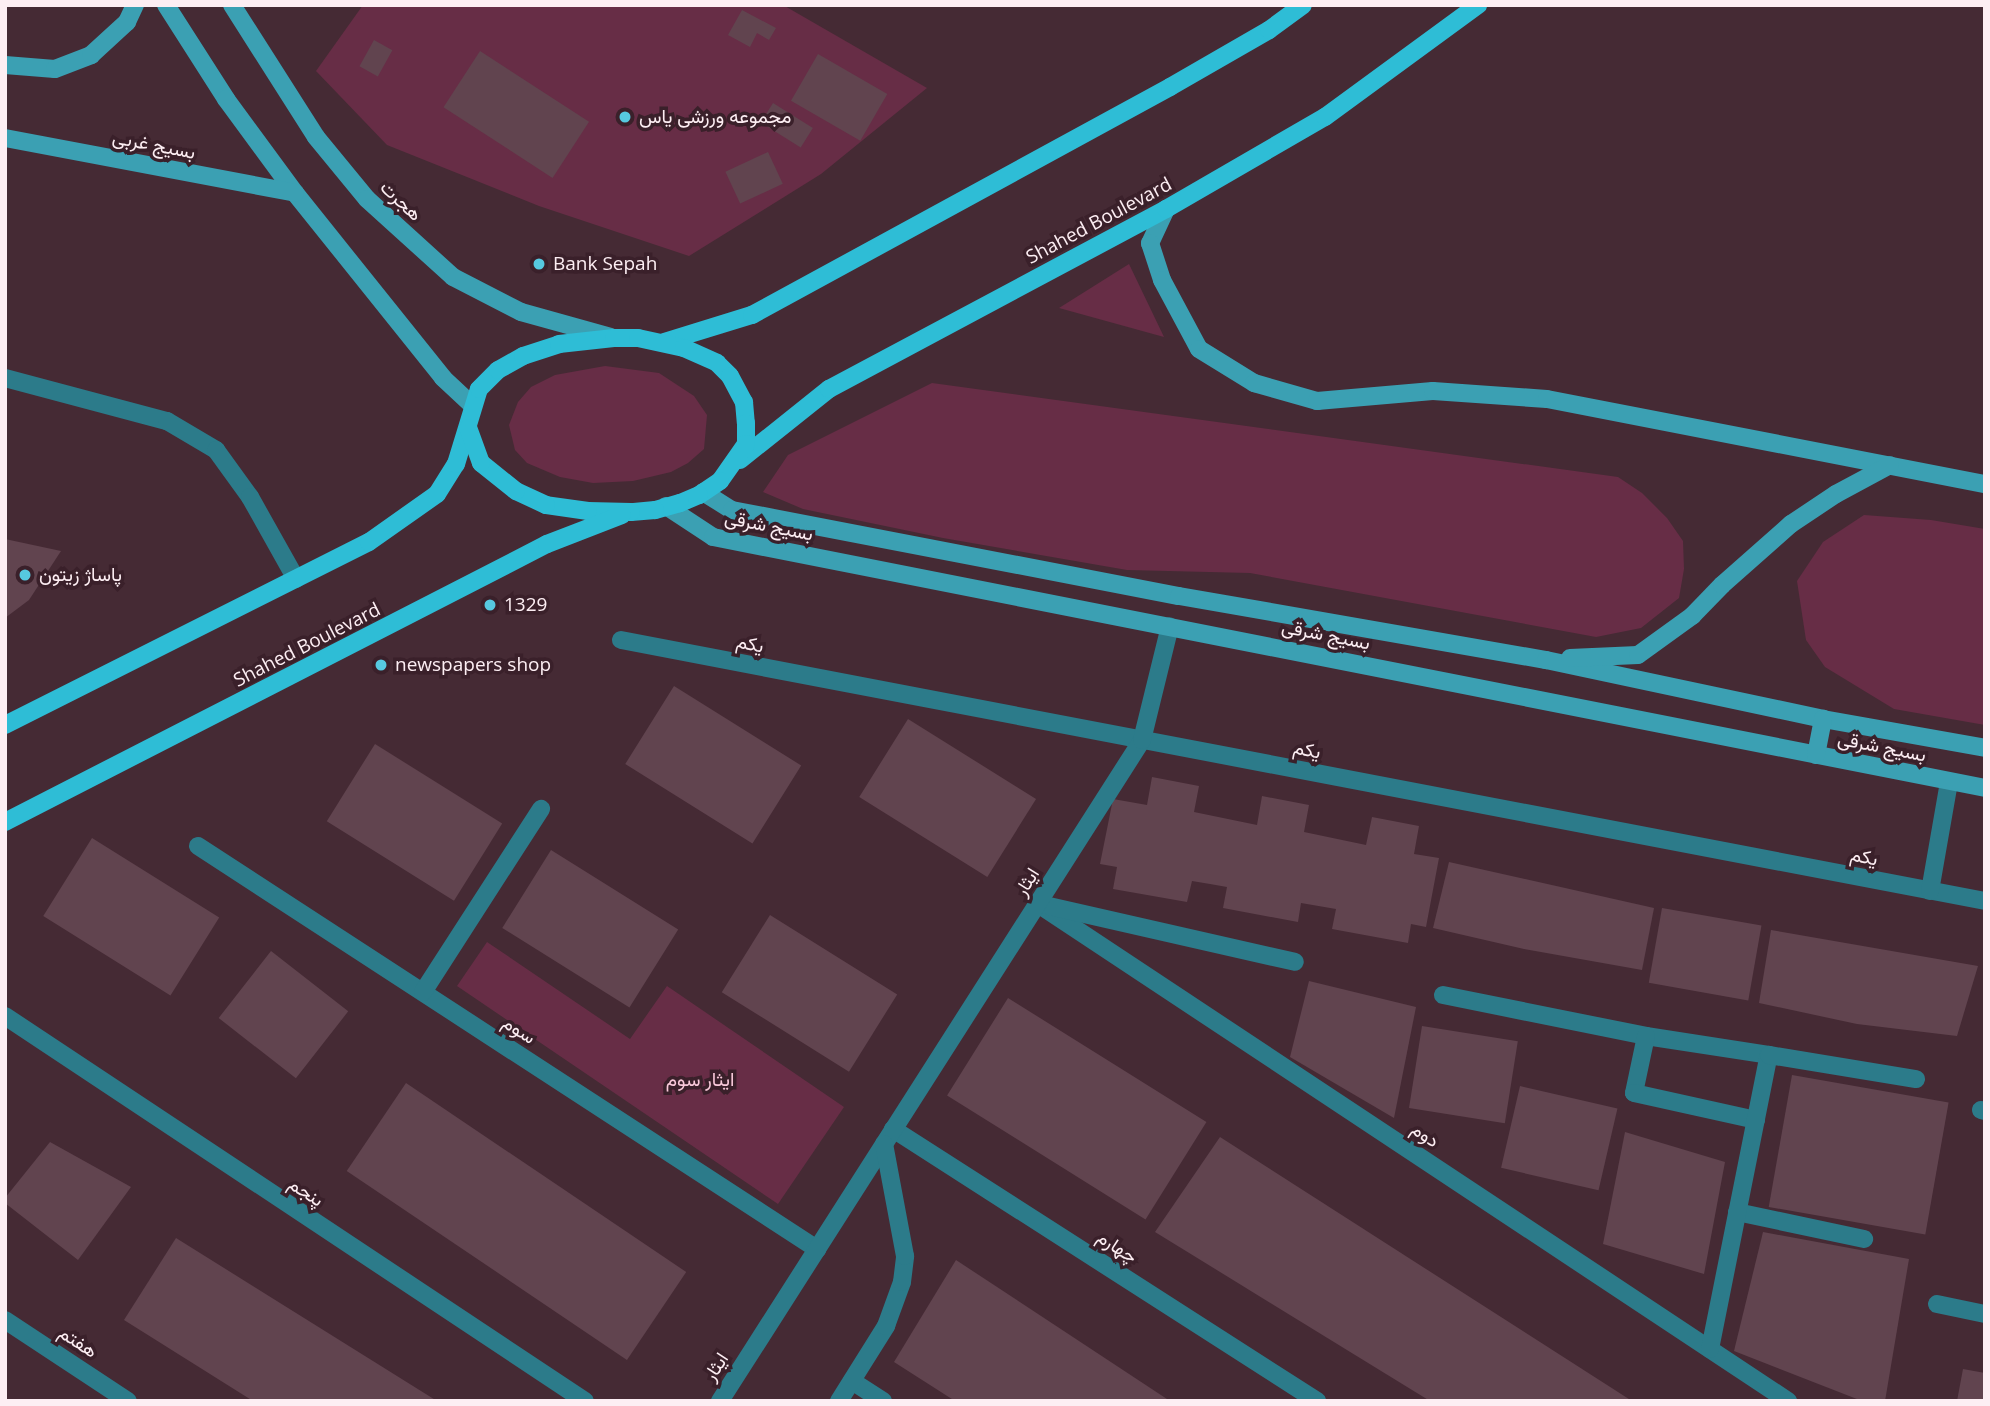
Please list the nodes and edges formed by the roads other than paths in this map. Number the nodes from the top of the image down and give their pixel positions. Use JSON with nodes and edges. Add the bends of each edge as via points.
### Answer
{"nodes":[{"id":1,"x":135,"y":5,"type":"edge"},
{"id":2,"x":166,"y":5,"type":"edge"},
{"id":3,"x":232,"y":5,"type":"edge"},
{"id":4,"x":1303,"y":5,"type":"edge"},
{"id":5,"x":1478,"y":5,"type":"edge"},
{"id":6,"x":5,"y":65,"type":"edge"},
{"id":7,"x":5,"y":138,"type":"edge"},
{"id":8,"x":296,"y":194,"type":"junction"},
{"id":9,"x":1166,"y":209,"type":"junction"},
{"id":10,"x":614,"y":338,"type":"junction"},
{"id":11,"x":663,"y":342,"type":"junction"},
{"id":12,"x":5,"y":378,"type":"edge"},
{"id":13,"x":472,"y":405,"type":"junction"},
{"id":14,"x":468,"y":428,"type":"junction"},
{"id":15,"x":734,"y":464,"type":"junction"},
{"id":16,"x":1890,"y":465,"type":"junction"},
{"id":17,"x":1985,"y":484,"type":"edge"},
{"id":18,"x":703,"y":492,"type":"junction"},
{"id":19,"x":666,"y":506,"type":"junction"},
{"id":20,"x":631,"y":512,"type":"junction"},
{"id":21,"x":296,"y":579,"type":"junction"},
{"id":22,"x":1180,"y":596,"type":"junction"},
{"id":23,"x":1170,"y":626,"type":"junction"},
{"id":24,"x":621,"y":640,"type":"dead end"},
{"id":25,"x":1546,"y":660,"type":"junction"},
{"id":26,"x":1823,"y":719,"type":"junction"},
{"id":27,"x":5,"y":725,"type":"edge"},
{"id":28,"x":1142,"y":740,"type":"junction"},
{"id":29,"x":1985,"y":748,"type":"edge"},
{"id":30,"x":1816,"y":755,"type":"junction"},
{"id":31,"x":1949,"y":782,"type":"junction"},
{"id":32,"x":1985,"y":788,"type":"edge"},
{"id":33,"x":541,"y":809,"type":"dead end"},
{"id":34,"x":5,"y":822,"type":"edge"},
{"id":35,"x":198,"y":846,"type":"dead end"},
{"id":36,"x":1930,"y":891,"type":"junction"},
{"id":37,"x":1985,"y":901,"type":"edge"},
{"id":38,"x":1038,"y":904,"type":"junction"},
{"id":39,"x":1295,"y":962,"type":"dead end"},
{"id":40,"x":423,"y":992,"type":"junction"},
{"id":41,"x":1443,"y":995,"type":"dead end"},
{"id":42,"x":5,"y":1016,"type":"edge"},
{"id":43,"x":1646,"y":1037,"type":"junction"},
{"id":44,"x":1769,"y":1055,"type":"junction"},
{"id":45,"x":1916,"y":1079,"type":"dead end"},
{"id":46,"x":1756,"y":1120,"type":"junction"},
{"id":47,"x":889,"y":1137,"type":"junction"},
{"id":48,"x":1737,"y":1212,"type":"junction"},
{"id":49,"x":1864,"y":1239,"type":"dead end"},
{"id":50,"x":817,"y":1249,"type":"junction"},
{"id":51,"x":1937,"y":1304,"type":"dead end"},
{"id":52,"x":1985,"y":1314,"type":"edge"},
{"id":53,"x":5,"y":1320,"type":"edge"},
{"id":54,"x":1710,"y":1349,"type":"junction"},
{"id":55,"x":852,"y":1381,"type":"junction"},
{"id":56,"x":128,"y":1401,"type":"edge"},
{"id":57,"x":585,"y":1401,"type":"edge"},
{"id":58,"x":720,"y":1401,"type":"edge"},
{"id":59,"x":839,"y":1401,"type":"edge"},
{"id":60,"x":883,"y":1401,"type":"edge"},
{"id":61,"x":1317,"y":1401,"type":"edge"},
{"id":62,"x":1788,"y":1401,"type":"edge"}],
"edges":[{"from":1,"to":6,"type":"main road","via":[[127,22],[91,55],[55,69]]},
{"from":2,"to":8,"type":"main road","via":[[226,99]]},
{"from":3,"to":10,"type":"main road","name":"هجرت","via":[[316,137],[367,199],[453,277],[521,312]]},
{"from":4,"to":11,"type":"main road","via":[[1170,87],[751,316]]},
{"from":5,"to":9,"type":"main road","name":"Shahed Boulevard","via":[[1325,117]]},
{"from":7,"to":8,"type":"main road","name":"بسیج غربی"},
{"from":8,"to":13,"type":"main road","via":[[443,378]]},
{"from":9,"to":15,"type":"main road","name":"Shahed Boulevard","via":[[829,388]]},
{"from":9,"to":16,"type":"main road","via":[[1150,243],[1162,280],[1199,349],[1254,383],[1317,401],[1433,391],[1547,399]]},
{"from":10,"to":11,"type":"main road"},
{"from":10,"to":13,"type":"main road","via":[[559,344],[523,356],[498,370]]},
{"from":11,"to":15,"type":"main road","via":[[717,363],[738,387],[744,402],[746,444]]},
{"from":12,"to":21,"type":"street","via":[[167,421],[216,450],[250,497]]},
{"from":13,"to":14,"type":"main road"},
{"from":14,"to":20,"type":"main road","via":[[481,463],[516,491],[546,505]]},
{"from":14,"to":21,"type":"main road","via":[[456,464],[437,494],[369,542]]},
{"from":15,"to":18,"type":"main road"},
{"from":16,"to":17,"type":"main road"},
{"from":16,"to":25,"type":"main road","via":[[1791,524],[1692,616],[1638,655]]},
{"from":18,"to":19,"type":"main road"},
{"from":18,"to":22,"type":"main road","name":"بسیج شرقی","via":[[732,510]]},
{"from":19,"to":20,"type":"main road"},
{"from":19,"to":23,"type":"main road","name":"بسیج شرقی","via":[[713,537]]},
{"from":20,"to":34,"type":"main road","name":"Shahed Boulevard","via":[[547,544]]},
{"from":21,"to":27,"type":"main road"},
{"from":22,"to":23,"type":"main road"},
{"from":22,"to":25,"type":"main road","name":"بسیج شرقی"},
{"from":23,"to":28,"type":"street","name":"ایثار"},
{"from":23,"to":30,"type":"main road","name":"بسیج شرقی"},
{"from":24,"to":28,"type":"street","name":"یکم"},
{"from":25,"to":26,"type":"main road","name":"بسیج شرقی"},
{"from":26,"to":29,"type":"main road","name":"بسیج شرقی"},
{"from":26,"to":30,"type":"main road"},
{"from":28,"to":36,"type":"street","name":"یکم"},
{"from":28,"to":38,"type":"street","name":"ایثار"},
{"from":30,"to":31,"type":"main road","name":"بسیج شرقی"},
{"from":31,"to":32,"type":"main road","name":"بسیج شرقی"},
{"from":31,"to":36,"type":"street"},
{"from":33,"to":40,"type":"street"},
{"from":35,"to":40,"type":"street","name":"سوم"},
{"from":36,"to":37,"type":"street","name":"یکم"},
{"from":38,"to":39,"type":"street"},
{"from":38,"to":47,"type":"street","name":"ایثار"},
{"from":38,"to":54,"type":"street","name":"دوم"},
{"from":40,"to":50,"type":"street","name":"سوم"},
{"from":41,"to":43,"type":"street"},
{"from":42,"to":57,"type":"street","name":"پنجم"},
{"from":43,"to":44,"type":"street"},
{"from":43,"to":46,"type":"street","via":[[1633,1093]]},
{"from":44,"to":45,"type":"street"},
{"from":44,"to":46,"type":"street"},
{"from":46,"to":48,"type":"street"},
{"from":47,"to":50,"type":"street","name":"ایثار"},
{"from":47,"to":55,"type":"street","via":[[905,1256],[902,1282],[886,1326]]},
{"from":47,"to":61,"type":"street","name":"چهارم"},
{"from":48,"to":49,"type":"street"},
{"from":48,"to":54,"type":"street"},
{"from":50,"to":58,"type":"street","name":"ایثار"},
{"from":51,"to":52,"type":"street"},
{"from":53,"to":56,"type":"street","name":"هفتم"},
{"from":54,"to":62,"type":"street","name":"دوم"},
{"from":55,"to":59,"type":"street"},
{"from":55,"to":60,"type":"street"}]}
